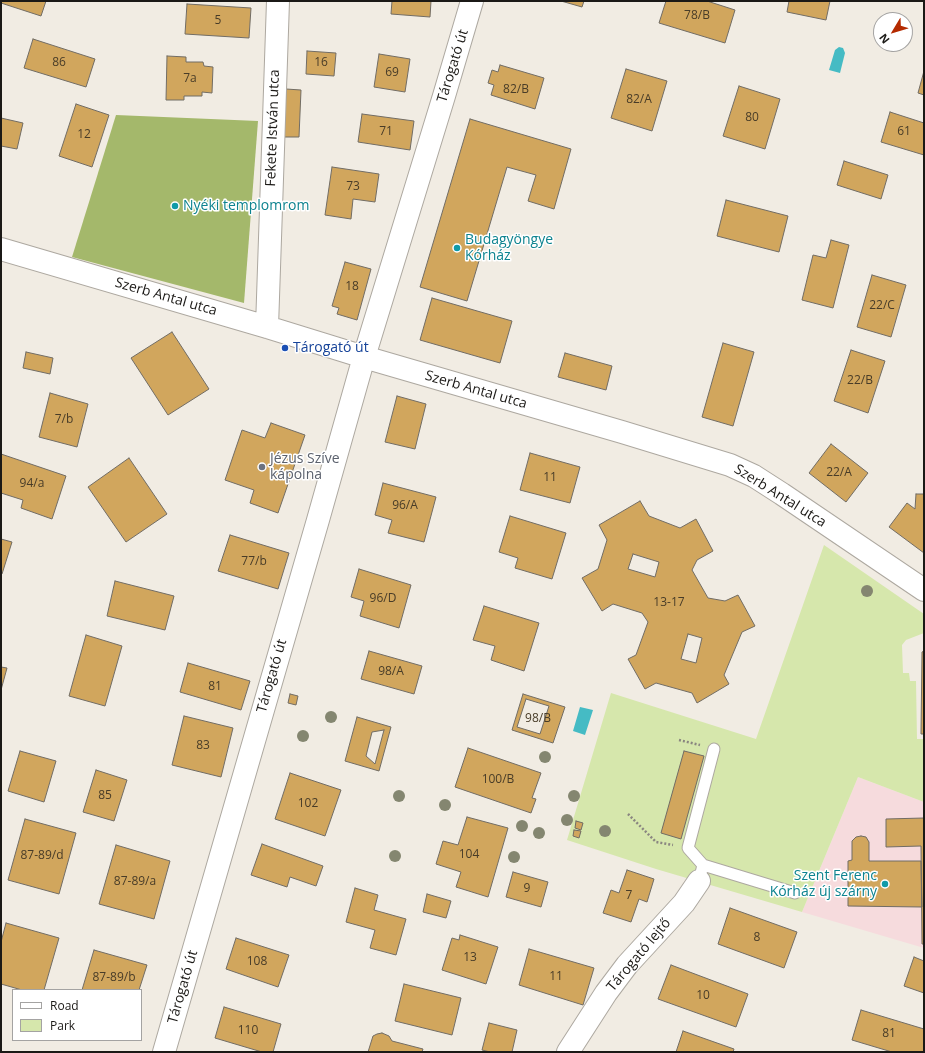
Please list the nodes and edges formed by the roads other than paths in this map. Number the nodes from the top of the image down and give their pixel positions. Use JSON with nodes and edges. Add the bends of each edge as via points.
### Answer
{"nodes":[{"id":1,"x":278,"y":1,"type":"edge"},
{"id":2,"x":472,"y":1,"type":"edge"},
{"id":3,"x":1,"y":249,"type":"edge"},
{"id":4,"x":267,"y":327,"type":"junction"},
{"id":5,"x":364,"y":357,"type":"junction"},
{"id":6,"x":924,"y":590,"type":"edge"},
{"id":7,"x":714,"y":749,"type":"road end"},
{"id":8,"x":701,"y":873,"type":"junction"},
{"id":9,"x":795,"y":893,"type":"dead end"},
{"id":10,"x":164,"y":1052,"type":"edge"},
{"id":11,"x":568,"y":1052,"type":"edge"}],
"edges":[{"from":1,"to":4,"type":"street","name":"Fekete István utca"},
{"from":2,"to":5,"type":"street","name":"Tárogató út"},
{"from":3,"to":4,"type":"street","name":"Szerb Antal utca"},
{"from":4,"to":5,"type":"street","name":"Szerb Antal utca"},
{"from":5,"to":6,"type":"street","name":"Szerb Antal utca","via":[[730,465],[754,476],[782,494]]},
{"from":5,"to":10,"type":"street","name":"Tárogató út"},
{"from":7,"to":8,"type":"lane","via":[[688,848]]},
{"from":8,"to":9,"type":"lane"},
{"from":8,"to":11,"type":"street","name":"Tárogató lejtő","via":[[684,903],[627,965],[606,993]]}]}
